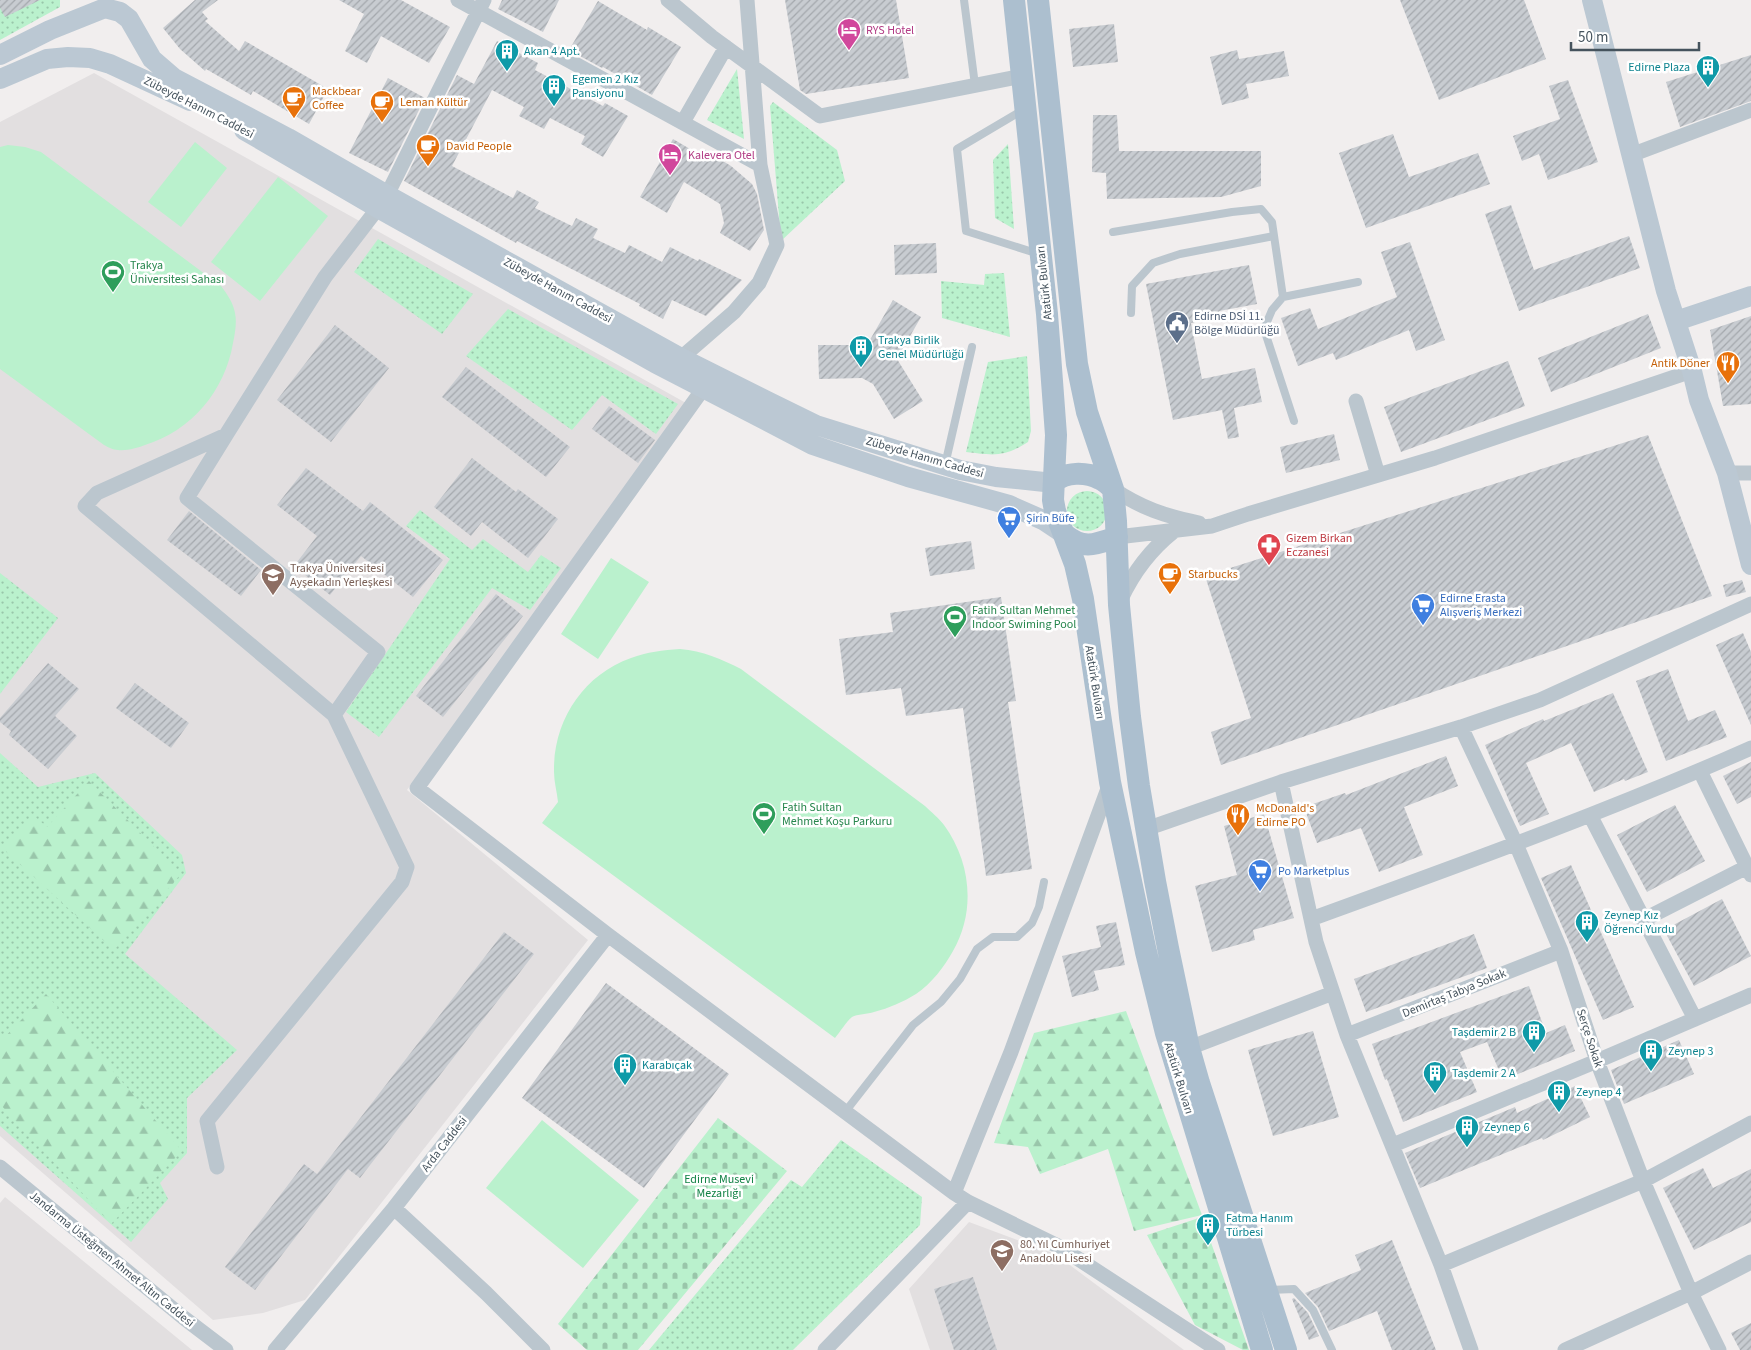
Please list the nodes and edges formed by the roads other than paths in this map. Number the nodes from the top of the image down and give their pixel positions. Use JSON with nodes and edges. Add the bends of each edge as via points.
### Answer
{"nodes":[{"id":1,"x":458,"y":0,"type":"edge"},
{"id":2,"x":668,"y":0,"type":"edge"},
{"id":3,"x":748,"y":0,"type":"edge"},
{"id":4,"x":964,"y":0,"type":"edge"},
{"id":5,"x":1014,"y":0,"type":"edge"},
{"id":6,"x":1038,"y":0,"type":"edge"},
{"id":7,"x":1592,"y":0,"type":"edge"},
{"id":8,"x":119,"y":6,"type":"edge"},
{"id":9,"x":480,"y":6,"type":"edge"},
{"id":10,"x":139,"y":38,"type":"junction"},
{"id":11,"x":726,"y":47,"type":"junction"},
{"id":12,"x":0,"y":55,"type":"edge"},
{"id":13,"x":110,"y":64,"type":"junction"},
{"id":14,"x":752,"y":68,"type":"junction"},
{"id":15,"x":1022,"y":76,"type":"junction"},
{"id":16,"x":0,"y":79,"type":"edge"},
{"id":17,"x":975,"y":85,"type":"junction"},
{"id":18,"x":1025,"y":108,"type":"junction"},
{"id":19,"x":1751,"y":110,"type":"edge"},
{"id":20,"x":683,"y":122,"type":"junction"},
{"id":21,"x":1631,"y":155,"type":"junction"},
{"id":22,"x":760,"y":165,"type":"junction"},
{"id":23,"x":383,"y":201,"type":"junction"},
{"id":24,"x":1113,"y":232,"type":"dead end"},
{"id":25,"x":1274,"y":236,"type":"junction"},
{"id":26,"x":1041,"y":254,"type":"junction"},
{"id":27,"x":1358,"y":282,"type":"dead end"},
{"id":28,"x":1751,"y":296,"type":"edge"},
{"id":29,"x":1283,"y":298,"type":"junction"},
{"id":30,"x":1132,"y":313,"type":"dead end"},
{"id":31,"x":1676,"y":321,"type":"junction"},
{"id":32,"x":972,"y":347,"type":"dead end"},
{"id":33,"x":681,"y":358,"type":"junction"},
{"id":34,"x":1692,"y":371,"type":"junction"},
{"id":35,"x":703,"y":389,"type":"junction"},
{"id":36,"x":1356,"y":400,"type":"dead end"},
{"id":37,"x":1294,"y":421,"type":"dead end"},
{"id":38,"x":226,"y":435,"type":"junction"},
{"id":39,"x":945,"y":465,"type":"junction"},
{"id":40,"x":1727,"y":473,"type":"junction"},
{"id":41,"x":1751,"y":473,"type":"edge"},
{"id":42,"x":1378,"y":475,"type":"junction"},
{"id":43,"x":1054,"y":483,"type":"junction"},
{"id":44,"x":1113,"y":489,"type":"junction"},
{"id":45,"x":1212,"y":526,"type":"junction"},
{"id":46,"x":1174,"y":531,"type":"junction"},
{"id":47,"x":1064,"y":534,"type":"junction"},
{"id":48,"x":1116,"y":538,"type":"junction"},
{"id":49,"x":1751,"y":565,"type":"edge"},
{"id":50,"x":1751,"y":604,"type":"edge"},
{"id":51,"x":1118,"y":605,"type":"junction"},
{"id":52,"x":334,"y":715,"type":"junction"},
{"id":53,"x":1461,"y":727,"type":"junction"},
{"id":54,"x":1751,"y":748,"type":"edge"},
{"id":55,"x":1700,"y":771,"type":"junction"},
{"id":56,"x":1110,"y":782,"type":"junction"},
{"id":57,"x":1281,"y":782,"type":"junction"},
{"id":58,"x":1590,"y":815,"type":"junction"},
{"id":59,"x":1146,"y":829,"type":"junction"},
{"id":60,"x":1516,"y":844,"type":"junction"},
{"id":61,"x":1749,"y":871,"type":"edge"},
{"id":62,"x":1044,"y":882,"type":"dead end"},
{"id":63,"x":1311,"y":919,"type":"junction"},
{"id":64,"x":1643,"y":920,"type":"junction"},
{"id":65,"x":608,"y":935,"type":"junction"},
{"id":66,"x":1562,"y":951,"type":"junction"},
{"id":67,"x":1333,"y":994,"type":"junction"},
{"id":68,"x":1751,"y":995,"type":"edge"},
{"id":69,"x":1695,"y":1019,"type":"junction"},
{"id":70,"x":1347,"y":1035,"type":"junction"},
{"id":71,"x":1189,"y":1048,"type":"junction"},
{"id":72,"x":1597,"y":1062,"type":"junction"},
{"id":73,"x":844,"y":1112,"type":"junction"},
{"id":74,"x":1751,"y":1123,"type":"edge"},
{"id":75,"x":1393,"y":1145,"type":"junction"},
{"id":76,"x":0,"y":1167,"type":"edge"},
{"id":77,"x":217,"y":1167,"type":"dead end"},
{"id":78,"x":1643,"y":1181,"type":"junction"},
{"id":79,"x":954,"y":1193,"type":"junction"},
{"id":80,"x":968,"y":1202,"type":"junction"},
{"id":81,"x":394,"y":1208,"type":"junction"},
{"id":82,"x":1751,"y":1262,"type":"edge"},
{"id":83,"x":1441,"y":1265,"type":"junction"},
{"id":84,"x":1266,"y":1290,"type":"junction"},
{"id":85,"x":1690,"y":1293,"type":"junction"},
{"id":86,"x":226,"y":1350,"type":"edge"},
{"id":87,"x":275,"y":1350,"type":"edge"},
{"id":88,"x":543,"y":1350,"type":"edge"},
{"id":89,"x":825,"y":1350,"type":"edge"},
{"id":90,"x":1218,"y":1350,"type":"edge"},
{"id":91,"x":1262,"y":1350,"type":"edge"},
{"id":92,"x":1286,"y":1350,"type":"edge"},
{"id":93,"x":1332,"y":1350,"type":"edge"},
{"id":94,"x":1471,"y":1350,"type":"edge"},
{"id":95,"x":1565,"y":1350,"type":"edge"},
{"id":96,"x":1718,"y":1350,"type":"edge"}],
"edges":[{"from":1,"to":9,"type":"street"},
{"from":2,"to":11,"type":"street"},
{"from":3,"to":14,"type":"street"},
{"from":4,"to":17,"type":"lane"},
{"from":5,"to":15,"type":"main road","name":"Atatürk Bulvarı"},
{"from":6,"to":44,"type":"main road","name":"Atatürk Bulvarı","via":[[1077,364],[1087,412]]},
{"from":7,"to":21,"type":"main road"},
{"from":8,"to":10,"type":"main road","name":"Zübeyde Hanım Caddesi"},
{"from":8,"to":12,"type":"main road","via":[[104,8],[50,30]]},
{"from":9,"to":20,"type":"street"},
{"from":9,"to":23,"type":"street"},
{"from":10,"to":13,"type":"main road","via":[[129,53]]},
{"from":10,"to":23,"type":"main road","name":"Zübeyde Hanım Caddesi","via":[[152,59],[174,78],[288,138]]},
{"from":11,"to":14,"type":"street"},
{"from":11,"to":20,"type":"street"},
{"from":13,"to":16,"type":"main road","name":"Zübeyde Hanım Caddesi","via":[[90,58],[48,59]]},
{"from":13,"to":23,"type":"main road","name":"Zübeyde Hanım Caddesi","via":[[216,114]]},
{"from":14,"to":17,"type":"street","via":[[820,116]]},
{"from":14,"to":22,"type":"street"},
{"from":15,"to":17,"type":"street"},
{"from":15,"to":18,"type":"main road","name":"Atatürk Bulvarı"},
{"from":18,"to":26,"type":"main road","name":"Atatürk Bulvarı"},
{"from":18,"to":26,"type":"lane","via":[[957,149],[966,230]]},
{"from":19,"to":21,"type":"street"},
{"from":20,"to":22,"type":"street"},
{"from":21,"to":31,"type":"main road"},
{"from":22,"to":33,"type":"street","via":[[778,245],[760,283],[734,312]]},
{"from":23,"to":33,"type":"main road","name":"Zübeyde Hanım Caddesi"},
{"from":23,"to":35,"type":"main road","name":"Zübeyde Hanım Caddesi"},
{"from":23,"to":38,"type":"street","via":[[325,278]]},
{"from":24,"to":25,"type":"lane","via":[[1261,210],[1272,222]]},
{"from":25,"to":29,"type":"lane"},
{"from":25,"to":30,"type":"lane","via":[[1180,254],[1153,263],[1132,286]]},
{"from":26,"to":43,"type":"main road","name":"Atatürk Bulvarı","via":[[1056,434]]},
{"from":27,"to":29,"type":"lane"},
{"from":28,"to":31,"type":"main road"},
{"from":29,"to":37,"type":"lane","via":[[1272,310],[1264,329]]},
{"from":31,"to":34,"type":"main road"},
{"from":32,"to":39,"type":"lane"},
{"from":33,"to":39,"type":"main road","name":"Zübeyde Hanım Caddesi","via":[[816,425]]},
{"from":34,"to":40,"type":"main road"},
{"from":34,"to":42,"type":"street"},
{"from":35,"to":47,"type":"main road","name":"Zübeyde Hanım Caddesi","via":[[813,446],[1009,505],[1043,520]]},
{"from":35,"to":65,"type":"street","via":[[417,788]]},
{"from":36,"to":42,"type":"street"},
{"from":38,"to":52,"type":"street","via":[[187,498],[378,652]]},
{"from":38,"to":52,"type":"street","via":[[97,493],[85,506]]},
{"from":39,"to":43,"type":"main road","name":"Zübeyde Hanım Caddesi","via":[[996,478]]},
{"from":40,"to":41,"type":"street"},
{"from":40,"to":49,"type":"main road"},
{"from":42,"to":45,"type":"street"},
{"from":43,"to":44,"type":"main road","via":[[1072,475],[1090,475]]},
{"from":43,"to":47,"type":"main road","name":"Atatürk Bulvarı","via":[[1055,511]]},
{"from":44,"to":45,"type":"street","via":[[1152,511]]},
{"from":44,"to":48,"type":"main road","name":"Atatürk Bulvarı"},
{"from":45,"to":46,"type":"street"},
{"from":46,"to":48,"type":"street"},
{"from":46,"to":51,"type":"street","via":[[1144,560]]},
{"from":47,"to":48,"type":"main road","via":[[1082,545]]},
{"from":47,"to":56,"type":"main road","name":"Atatürk Bulvarı","via":[[1083,599]]},
{"from":48,"to":51,"type":"main road","name":"Atatürk Bulvarı"},
{"from":50,"to":53,"type":"street","via":[[1540,700]]},
{"from":51,"to":59,"type":"main road","name":"Atatürk Bulvarı"},
{"from":52,"to":77,"type":"street","via":[[407,866],[402,882],[207,1121]]},
{"from":53,"to":57,"type":"street"},
{"from":53,"to":60,"type":"street","name":"Serçe Sokak"},
{"from":54,"to":55,"type":"street"},
{"from":55,"to":58,"type":"street"},
{"from":55,"to":61,"type":"street"},
{"from":56,"to":79,"type":"street","via":[[1011,1052]]},
{"from":56,"to":91,"type":"main road","name":"Atatürk Bulvarı","via":[[1166,1033]]},
{"from":57,"to":59,"type":"street"},
{"from":57,"to":63,"type":"street"},
{"from":58,"to":60,"type":"street"},
{"from":58,"to":64,"type":"street"},
{"from":59,"to":71,"type":"main road","name":"Atatürk Bulvarı"},
{"from":60,"to":63,"type":"street"},
{"from":60,"to":66,"type":"street","name":"Serçe Sokak"},
{"from":61,"to":64,"type":"street"},
{"from":62,"to":73,"type":"lane","via":[[1032,923],[1017,937],[993,937],[976,949],[960,979],[941,1002],[913,1025]]},
{"from":63,"to":67,"type":"street"},
{"from":64,"to":69,"type":"street"},
{"from":65,"to":73,"type":"street"},
{"from":65,"to":81,"type":"street","name":"Arda Caddesi"},
{"from":66,"to":70,"type":"street","name":"Demirtaş Tabya Sokak"},
{"from":66,"to":72,"type":"street","name":"Serçe Sokak"},
{"from":67,"to":70,"type":"street"},
{"from":67,"to":71,"type":"street"},
{"from":68,"to":69,"type":"street"},
{"from":69,"to":72,"type":"street"},
{"from":70,"to":75,"type":"street"},
{"from":71,"to":84,"type":"main road","name":"Atatürk Bulvarı"},
{"from":72,"to":75,"type":"street"},
{"from":72,"to":78,"type":"street","name":"Serçe Sokak"},
{"from":73,"to":79,"type":"street"},
{"from":74,"to":78,"type":"street"},
{"from":75,"to":83,"type":"street"},
{"from":76,"to":86,"type":"street","name":"Jandarma Üsteğmen Ahmet Altın Caddesi"},
{"from":78,"to":83,"type":"street"},
{"from":78,"to":85,"type":"street","name":"Serçe Sokak"},
{"from":79,"to":80,"type":"street"},
{"from":80,"to":89,"type":"street"},
{"from":80,"to":90,"type":"street","via":[[1060,1247]]},
{"from":81,"to":87,"type":"street","name":"Arda Caddesi"},
{"from":81,"to":88,"type":"street"},
{"from":82,"to":85,"type":"street"},
{"from":83,"to":94,"type":"street"},
{"from":84,"to":92,"type":"main road","name":"Atatürk Bulvarı"},
{"from":84,"to":93,"type":"lane","via":[[1294,1290],[1313,1310]]},
{"from":85,"to":95,"type":"street"},
{"from":85,"to":96,"type":"street","name":"Serçe Sokak"}]}
